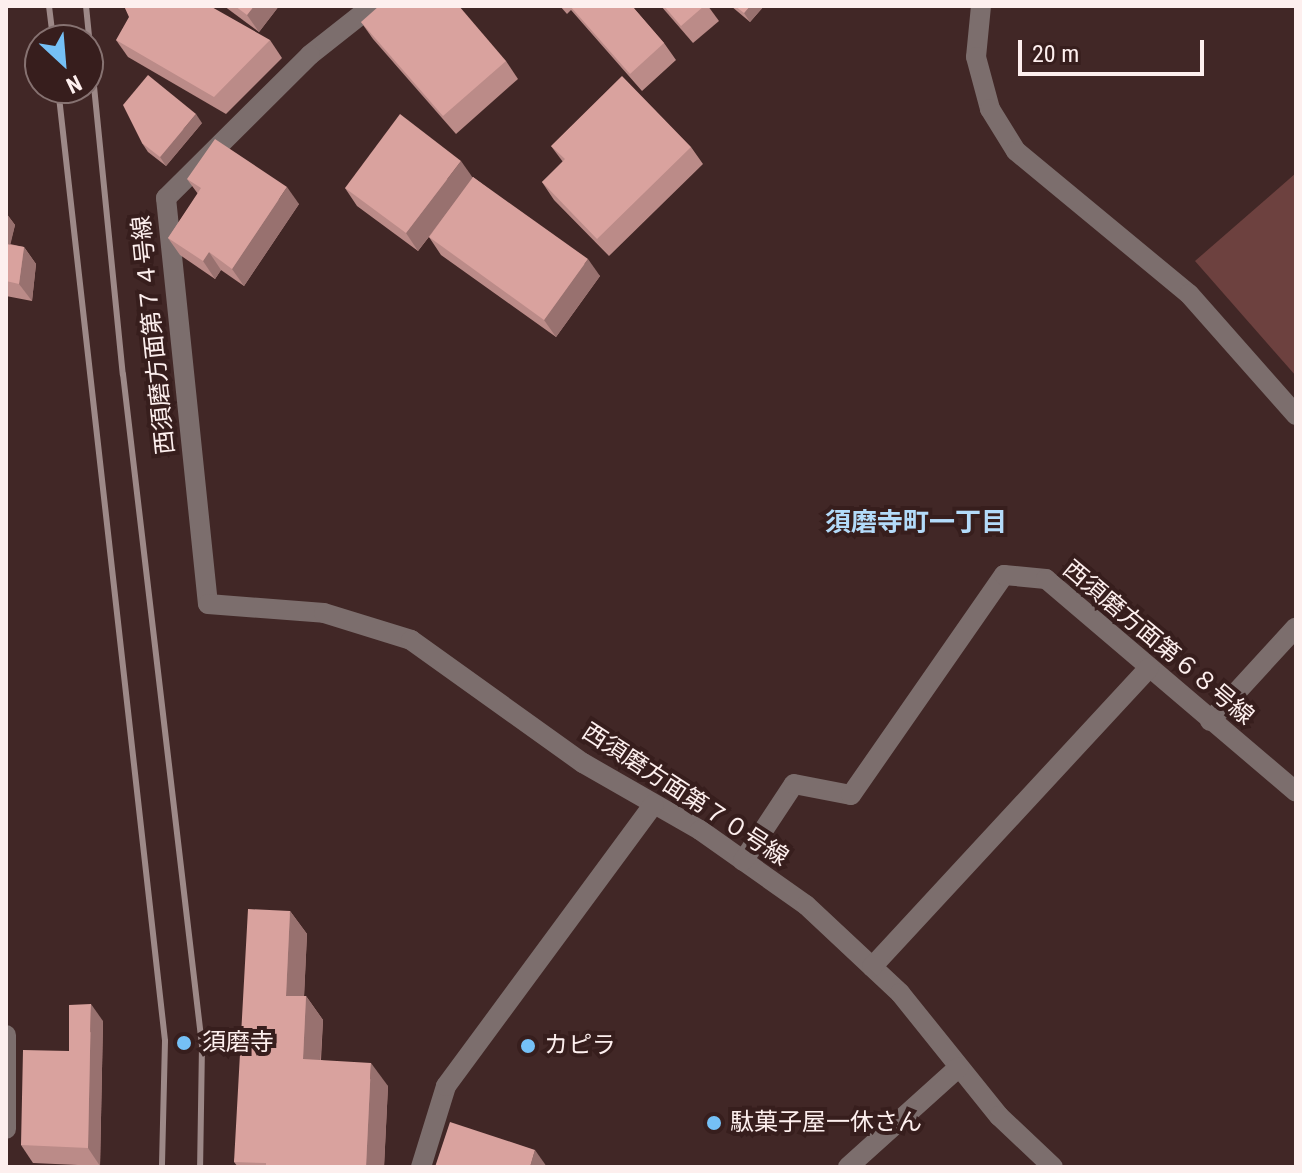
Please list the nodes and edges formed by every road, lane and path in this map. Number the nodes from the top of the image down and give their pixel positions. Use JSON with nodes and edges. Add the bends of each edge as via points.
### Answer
{"nodes":[{"id":1,"x":372,"y":6,"type":"edge"},
{"id":2,"x":981,"y":6,"type":"edge"},
{"id":3,"x":1296,"y":415,"type":"edge"},
{"id":4,"x":208,"y":604,"type":"joint"},
{"id":5,"x":1296,"y":627,"type":"edge"},
{"id":6,"x":1149,"y":668,"type":"junction"},
{"id":7,"x":1210,"y":721,"type":"junction"},
{"id":8,"x":1296,"y":792,"type":"edge"},
{"id":9,"x":654,"y":804,"type":"junction"},
{"id":10,"x":743,"y":861,"type":"junction"},
{"id":11,"x":872,"y":967,"type":"junction"},
{"id":12,"x":6,"y":1035,"type":"edge"},
{"id":13,"x":959,"y":1067,"type":"junction"},
{"id":14,"x":6,"y":1129,"type":"edge"},
{"id":15,"x":421,"y":1167,"type":"edge"},
{"id":16,"x":848,"y":1167,"type":"edge"},
{"id":17,"x":1053,"y":1167,"type":"edge"}],
"edges":[{"from":1,"to":4,"type":"street","name":"西須磨方面第７４号線","via":[[310,55],[166,198]]},
{"from":2,"to":3,"type":"street","via":[[976,57],[990,109],[1016,151],[1189,294]]},
{"from":4,"to":9,"type":"street","name":"西須磨方面第７０号線","via":[[324,613],[411,640],[583,763]]},
{"from":5,"to":7,"type":"street"},
{"from":6,"to":7,"type":"street","name":"西須磨方面第６８号線"},
{"from":6,"to":10,"type":"street","name":"西須磨方面第６８号線","via":[[1046,579],[1004,575],[851,795],[794,784]]},
{"from":6,"to":11,"type":"street"},
{"from":7,"to":8,"type":"street","name":"西須磨方面第６８号線"},
{"from":9,"to":10,"type":"street","name":"西須磨方面第７０号線"},
{"from":9,"to":15,"type":"street","via":[[446,1086]]},
{"from":10,"to":11,"type":"street","name":"西須磨方面第７０号線","via":[[806,905]]},
{"from":11,"to":13,"type":"street","name":"西須磨方面第７０号線"},
{"from":12,"to":14,"type":"street"},
{"from":13,"to":16,"type":"street"},
{"from":13,"to":17,"type":"street","name":"西須磨方面第７０号線","via":[[999,1116]]}]}
